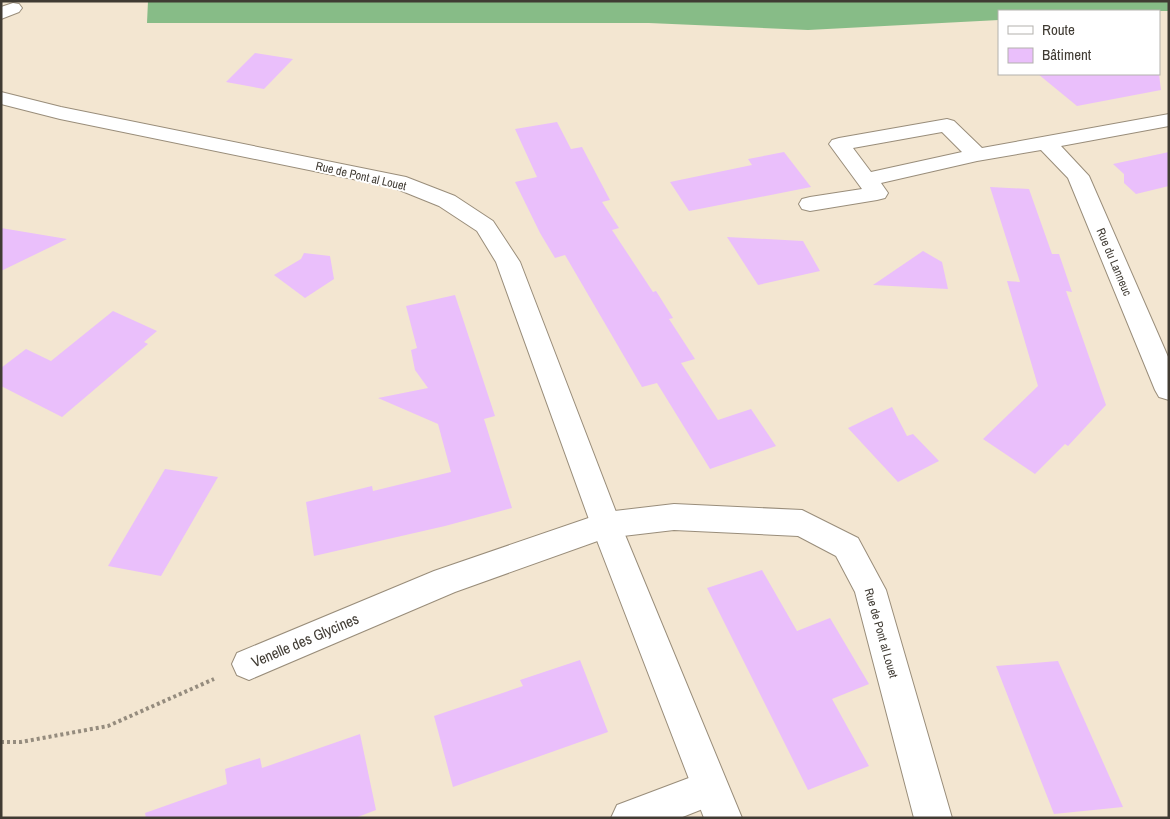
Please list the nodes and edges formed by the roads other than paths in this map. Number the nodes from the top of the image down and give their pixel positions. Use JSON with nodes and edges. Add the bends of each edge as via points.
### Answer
{"nodes":[{"id":1,"x":1,"y":98,"type":"edge"},
{"id":2,"x":1169,"y":120,"type":"edge"},
{"id":3,"x":1046,"y":143,"type":"junction"},
{"id":4,"x":977,"y":156,"type":"junction"},
{"id":5,"x":866,"y":180,"type":"junction"},
{"id":6,"x":810,"y":204,"type":"dead end"},
{"id":7,"x":1169,"y":390,"type":"edge"},
{"id":8,"x":606,"y":525,"type":"junction"},
{"id":9,"x":249,"y":664,"type":"road end"},
{"id":10,"x":716,"y":803,"type":"edge"},
{"id":11,"x":630,"y":818,"type":"edge"},
{"id":12,"x":933,"y":818,"type":"edge"}],
"edges":[{"from":1,"to":8,"type":"street","name":"Rue de Pont al Louet","via":[[398,182],[447,201],[485,226],[508,262]]},
{"from":2,"to":3,"type":"street"},
{"from":3,"to":4,"type":"street"},
{"from":3,"to":7,"type":"street","name":"Rue du Lanneuc","via":[[1078,176]]},
{"from":4,"to":5,"type":"street"},
{"from":4,"to":5,"type":"street","via":[[947,125],[839,144]]},
{"from":5,"to":6,"type":"street","via":[[878,193]]},
{"from":8,"to":9,"type":"street","name":"Venelle des Glycines","via":[[445,581]]},
{"from":8,"to":10,"type":"street","name":"Rue de Pont al Louet"},
{"from":8,"to":12,"type":"street","name":"Rue de Pont al Louet","via":[[674,517],[802,523],[848,547],[870,590]]},
{"from":10,"to":11,"type":"street"}]}
